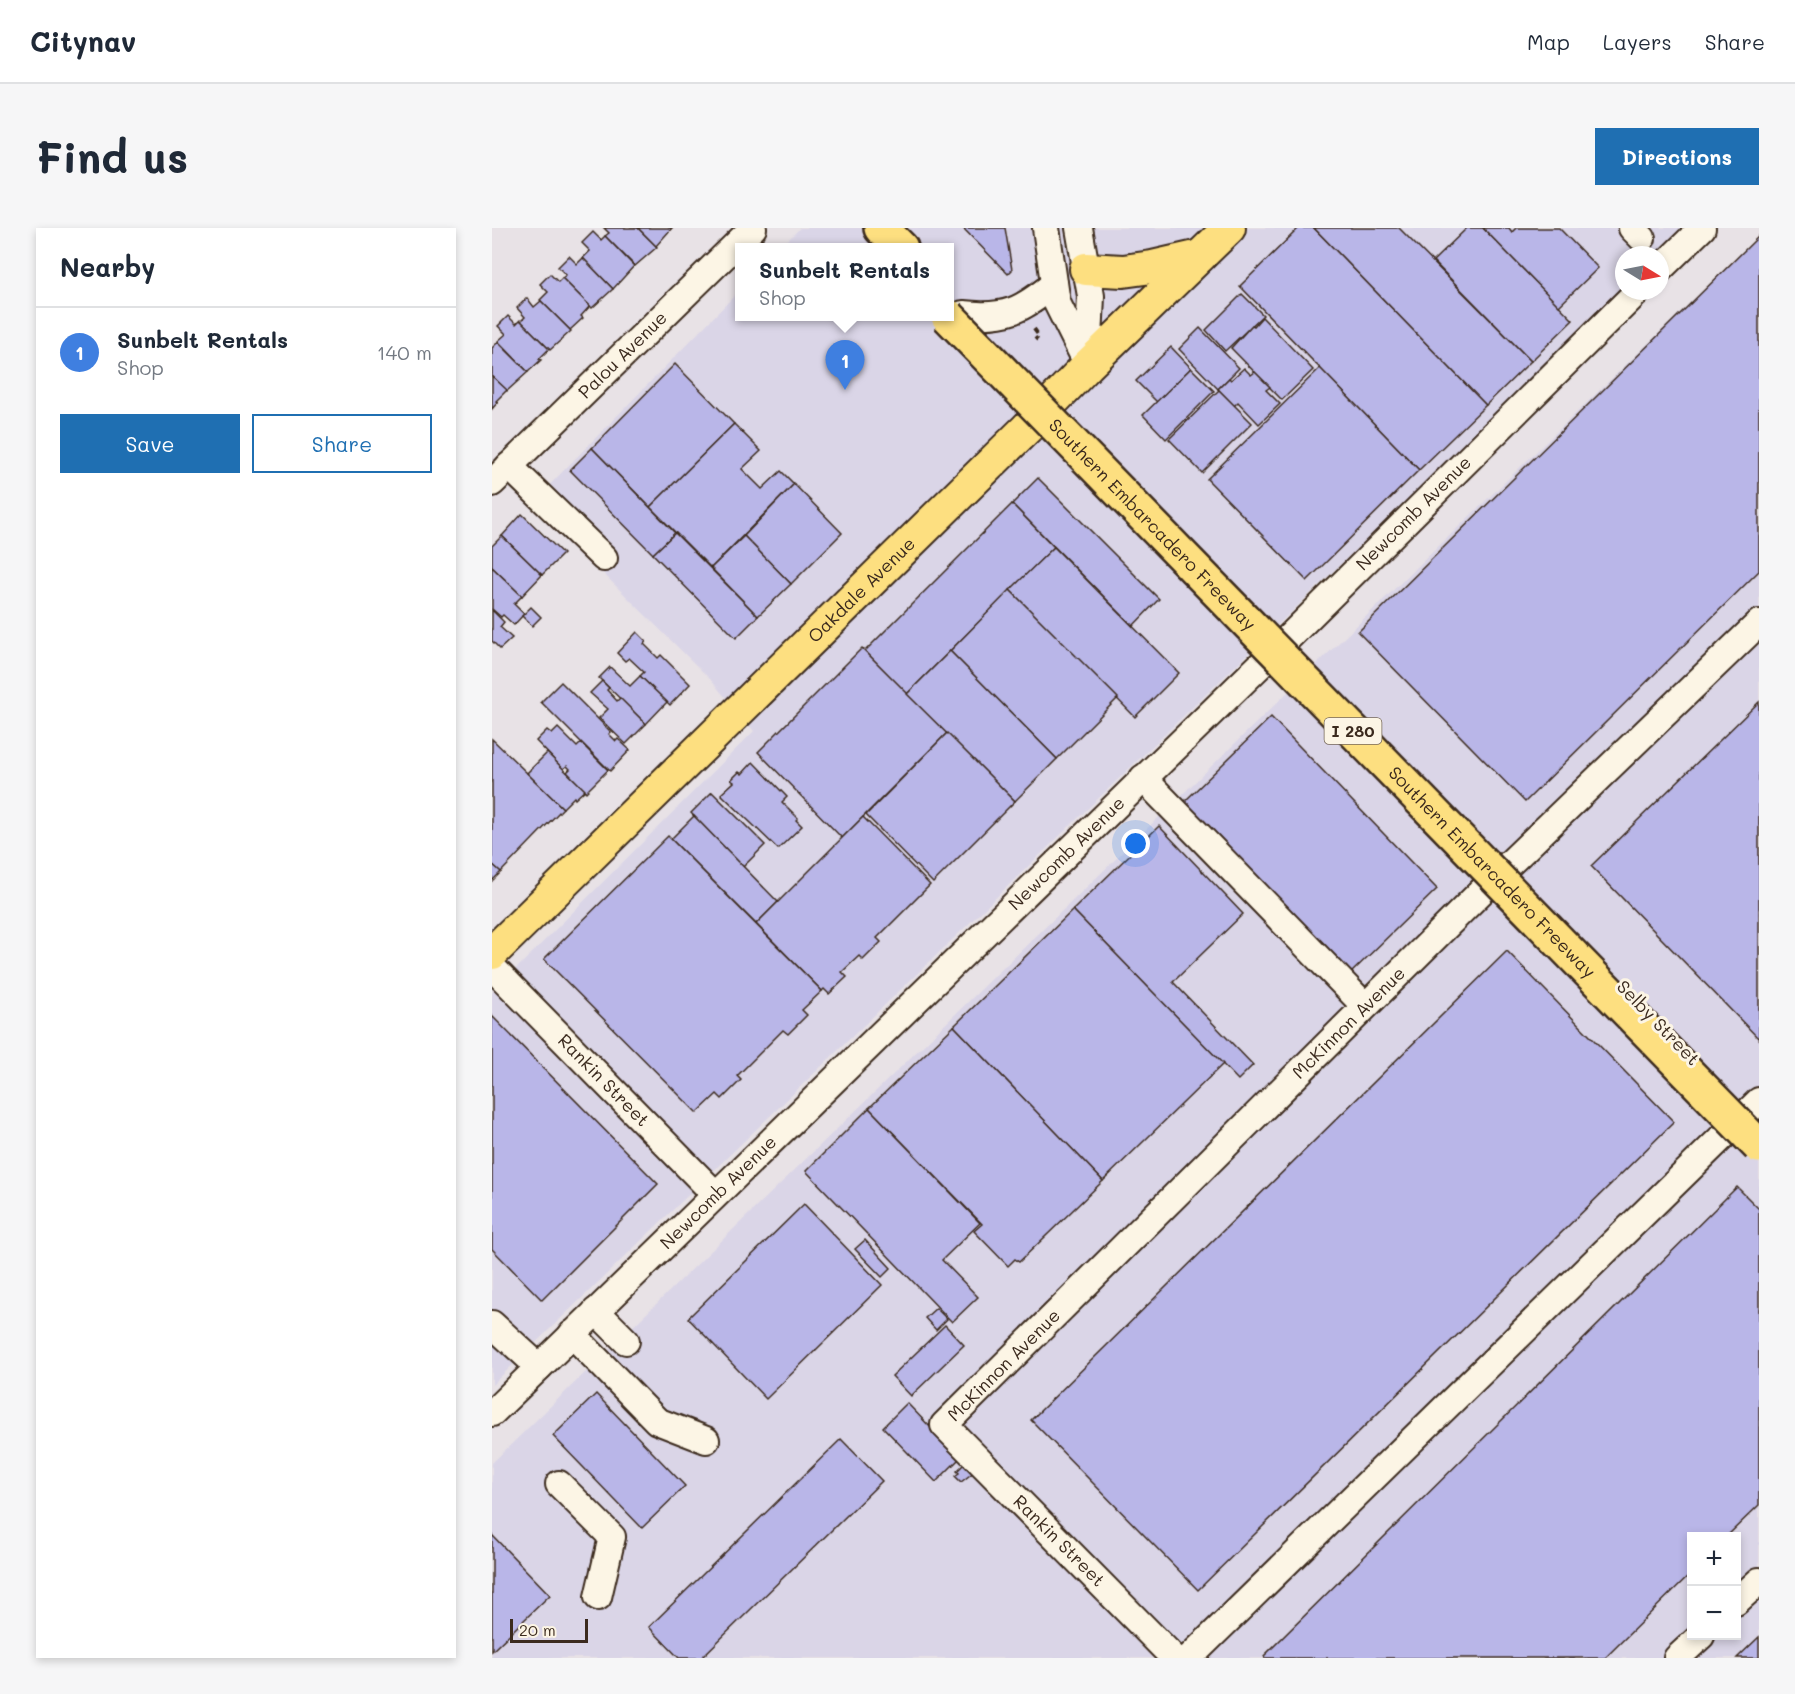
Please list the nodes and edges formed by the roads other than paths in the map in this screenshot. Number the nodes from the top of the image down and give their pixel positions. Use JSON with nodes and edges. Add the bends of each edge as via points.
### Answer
{"nodes":[{"id":1,"x":753,"y":228,"type":"edge"},
{"id":2,"x":861,"y":228,"type":"edge"},
{"id":3,"x":879,"y":228,"type":"edge"},
{"id":4,"x":1046,"y":228,"type":"edge"},
{"id":5,"x":1079,"y":228,"type":"edge"},
{"id":6,"x":1229,"y":228,"type":"edge"},
{"id":7,"x":1702,"y":228,"type":"edge"},
{"id":8,"x":738,"y":243,"type":"edge"},
{"id":9,"x":875,"y":243,"type":"edge"},
{"id":10,"x":894,"y":243,"type":"edge"},
{"id":11,"x":735,"y":246,"type":"edge"},
{"id":12,"x":1201,"y":256,"type":"junction"},
{"id":13,"x":1669,"y":260,"type":"edge"},
{"id":14,"x":1086,"y":269,"type":"junction"},
{"id":15,"x":1054,"y":284,"type":"junction"},
{"id":16,"x":1629,"y":300,"type":"edge"},
{"id":17,"x":954,"y":307,"type":"edge"},
{"id":18,"x":954,"y":308,"type":"edge"},
{"id":19,"x":954,"y":308,"type":"edge"},
{"id":20,"x":954,"y":308,"type":"edge"},
{"id":21,"x":1088,"y":365,"type":"junction"},
{"id":22,"x":1051,"y":404,"type":"junction"},
{"id":23,"x":500,"y":475,"type":"edge"},
{"id":24,"x":604,"y":558,"type":"dead end"},
{"id":25,"x":1759,"y":623,"type":"edge"},
{"id":26,"x":1285,"y":641,"type":"junction"},
{"id":27,"x":1143,"y":778,"type":"junction"},
{"id":28,"x":1507,"y":866,"type":"junction"},
{"id":29,"x":492,"y":952,"type":"edge"},
{"id":30,"x":492,"y":967,"type":"edge"},
{"id":31,"x":1365,"y":1006,"type":"junction"},
{"id":32,"x":1755,"y":1118,"type":"edge"},
{"id":33,"x":1759,"y":1146,"type":"edge"},
{"id":34,"x":715,"y":1194,"type":"junction"},
{"id":35,"x":596,"y":1311,"type":"junction"},
{"id":36,"x":492,"y":1324,"type":"edge"},
{"id":37,"x":572,"y":1334,"type":"junction"},
{"id":38,"x":626,"y":1341,"type":"dead end"},
{"id":39,"x":539,"y":1367,"type":"junction"},
{"id":40,"x":492,"y":1413,"type":"edge"},
{"id":41,"x":944,"y":1425,"type":"joint"},
{"id":42,"x":706,"y":1440,"type":"dead end"},
{"id":43,"x":558,"y":1484,"type":"dead end"},
{"id":44,"x":1759,"y":1581,"type":"edge"},
{"id":45,"x":598,"y":1597,"type":"dead end"},
{"id":46,"x":1741,"y":1598,"type":"edge"},
{"id":47,"x":1696,"y":1640,"type":"edge"},
{"id":48,"x":1174,"y":1658,"type":"edge"},
{"id":49,"x":1189,"y":1658,"type":"edge"},
{"id":50,"x":1677,"y":1658,"type":"edge"}],
"edges":[{"from":1,"to":8,"type":"street","name":"Palou Avenue"},
{"from":2,"to":9,"type":"highway"},
{"from":3,"to":10,"type":"highway"},
{"from":4,"to":15,"type":"street"},
{"from":5,"to":14,"type":"street"},
{"from":6,"to":12,"type":"main road","name":"Oakdale Avenue"},
{"from":7,"to":13,"type":"street"},
{"from":11,"to":23,"type":"street","name":"Palou Avenue"},
{"from":12,"to":14,"type":"main road","via":[[1124,271]]},
{"from":12,"to":21,"type":"main road","name":"Oakdale Avenue"},
{"from":14,"to":21,"type":"street","via":[[1090,296]]},
{"from":15,"to":17,"type":"street","via":[[1030,304],[1011,312],[987,317]]},
{"from":15,"to":21,"type":"street","via":[[1057,303]]},
{"from":16,"to":26,"type":"street","name":"Newcomb Avenue"},
{"from":18,"to":22,"type":"street","name":"Selby Street"},
{"from":19,"to":32,"type":"highway","name":"Southern Embarcadero Freeway","number":"I 280"},
{"from":20,"to":33,"type":"highway","name":"Southern Embarcadero Freeway","number":"I 280","bridge":true},
{"from":21,"to":22,"type":"main road","name":"Oakdale Avenue"},
{"from":22,"to":26,"type":"street","name":"Selby Street"},
{"from":22,"to":29,"type":"main road","name":"Oakdale Avenue"},
{"from":23,"to":24,"type":"street"},
{"from":25,"to":28,"type":"street","name":"McKinnon Avenue"},
{"from":26,"to":27,"type":"street","name":"Newcomb Avenue"},
{"from":26,"to":28,"type":"street","name":"Selby Street"},
{"from":27,"to":31,"type":"street"},
{"from":27,"to":34,"type":"street","name":"Newcomb Avenue"},
{"from":28,"to":31,"type":"street","name":"McKinnon Avenue"},
{"from":28,"to":32,"type":"street","name":"Selby Street"},
{"from":30,"to":34,"type":"street","name":"Rankin Street"},
{"from":31,"to":41,"type":"street","name":"McKinnon Avenue"},
{"from":32,"to":49,"type":"street"},
{"from":34,"to":35,"type":"street","name":"Newcomb Avenue"},
{"from":35,"to":37,"type":"street","name":"Newcomb Avenue"},
{"from":35,"to":38,"type":"street"},
{"from":36,"to":39,"type":"street"},
{"from":37,"to":39,"type":"street","name":"Newcomb Avenue"},
{"from":37,"to":42,"type":"street","via":[[657,1420]]},
{"from":39,"to":40,"type":"street","name":"Newcomb Avenue"},
{"from":41,"to":48,"type":"street","name":"Rankin Street"},
{"from":43,"to":45,"type":"street","via":[[612,1536]]},
{"from":44,"to":46,"type":"street"},
{"from":47,"to":50,"type":"street"}]}
